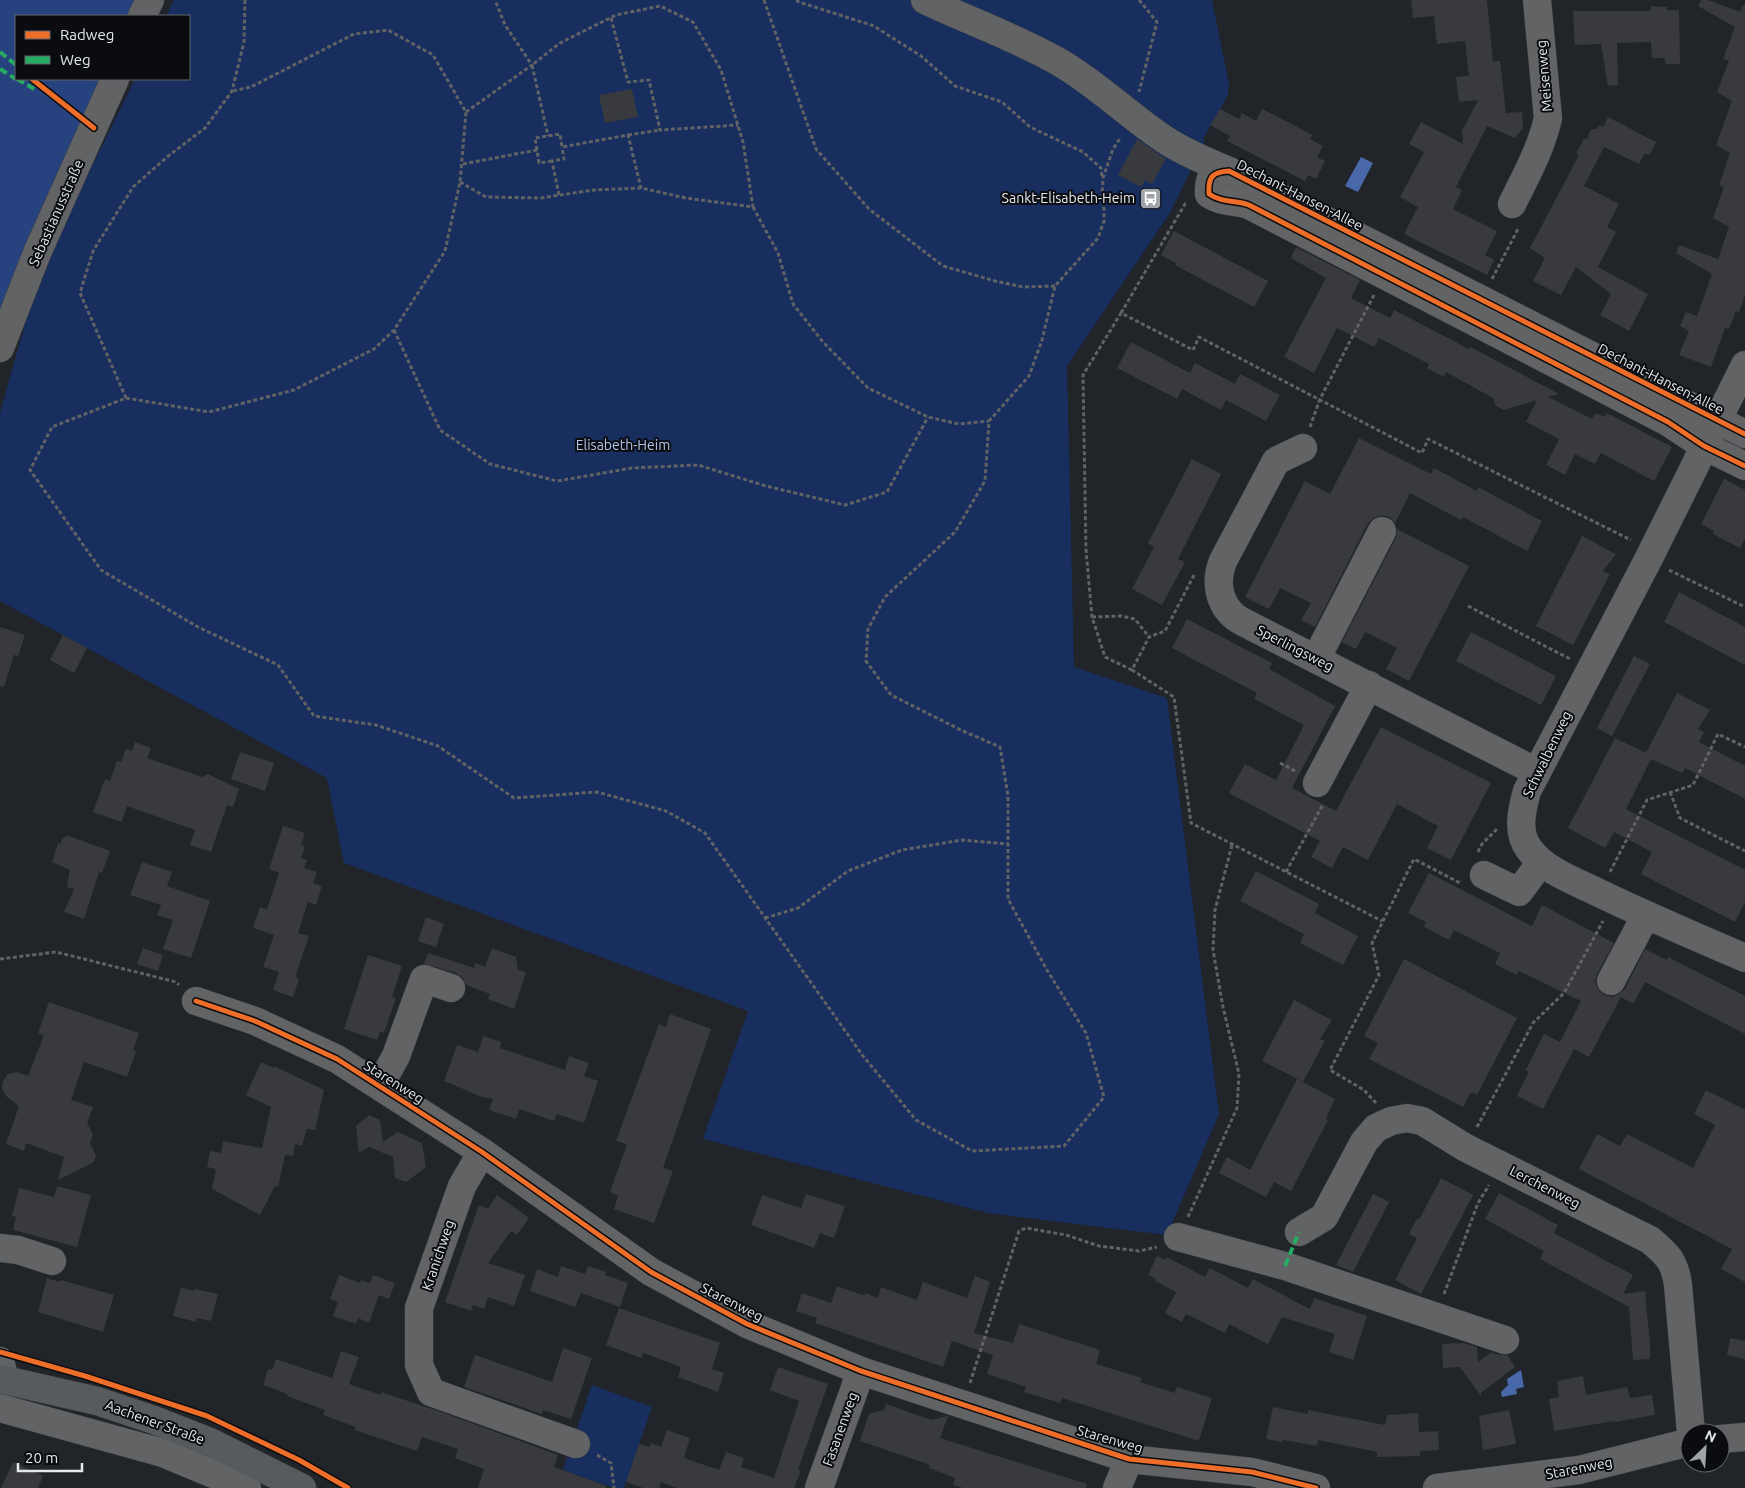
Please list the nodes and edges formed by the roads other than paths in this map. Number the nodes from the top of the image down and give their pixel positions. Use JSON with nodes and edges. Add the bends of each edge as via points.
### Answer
{"nodes":[{"id":1,"x":150,"y":0,"type":"edge"},
{"id":2,"x":925,"y":0,"type":"edge"},
{"id":3,"x":1537,"y":0,"type":"edge"},
{"id":4,"x":142,"y":15,"type":"edge"},
{"id":5,"x":115,"y":80,"type":"edge"},
{"id":6,"x":1229,"y":171,"type":"junction"},
{"id":7,"x":1512,"y":204,"type":"road end"},
{"id":8,"x":0,"y":348,"type":"edge"},
{"id":9,"x":1745,"y":366,"type":"edge"},
{"id":10,"x":1717,"y":420,"type":"junction"},
{"id":11,"x":1745,"y":434,"type":"edge"},
{"id":12,"x":1704,"y":446,"type":"junction"},
{"id":13,"x":1303,"y":448,"type":"road end"},
{"id":14,"x":1745,"y":466,"type":"edge"},
{"id":15,"x":1382,"y":531,"type":"dead end"},
{"id":16,"x":1316,"y":659,"type":"junction"},
{"id":17,"x":1369,"y":685,"type":"junction"},
{"id":18,"x":1537,"y":772,"type":"junction"},
{"id":19,"x":1317,"y":783,"type":"road end"},
{"id":20,"x":1541,"y":862,"type":"junction"},
{"id":21,"x":1474,"y":870,"type":"road end"},
{"id":22,"x":1646,"y":915,"type":"junction"},
{"id":23,"x":1745,"y":958,"type":"edge"},
{"id":24,"x":1611,"y":981,"type":"dead end"},
{"id":25,"x":451,"y":988,"type":"dead end"},
{"id":26,"x":196,"y":1001,"type":"road end"},
{"id":27,"x":380,"y":1085,"type":"junction"},
{"id":28,"x":482,"y":1152,"type":"junction"},
{"id":29,"x":1299,"y":1232,"type":"dead end"},
{"id":30,"x":1178,"y":1237,"type":"road end"},
{"id":31,"x":0,"y":1248,"type":"edge"},
{"id":32,"x":52,"y":1261,"type":"dead end"},
{"id":33,"x":1505,"y":1340,"type":"dead end"},
{"id":34,"x":861,"y":1370,"type":"junction"},
{"id":35,"x":2,"y":1373,"type":"edge"},
{"id":36,"x":0,"y":1408,"type":"edge"},
{"id":37,"x":1689,"y":1423,"type":"edge"},
{"id":38,"x":1745,"y":1437,"type":"edge"},
{"id":39,"x":1730,"y":1438,"type":"edge"},
{"id":40,"x":576,"y":1444,"type":"road end"},
{"id":41,"x":1680,"y":1445,"type":"edge"},
{"id":42,"x":1129,"y":1459,"type":"junction"},
{"id":43,"x":1581,"y":1479,"type":"edge"},
{"id":44,"x":247,"y":1488,"type":"edge"},
{"id":45,"x":302,"y":1488,"type":"edge"},
{"id":46,"x":819,"y":1488,"type":"edge"},
{"id":47,"x":1117,"y":1488,"type":"edge"},
{"id":48,"x":1316,"y":1488,"type":"edge"},
{"id":49,"x":1437,"y":1488,"type":"edge"}],
"edges":[{"from":1,"to":4,"type":"street"},
{"from":2,"to":6,"type":"street","via":[[1021,42],[1060,63],[1165,140]]},
{"from":3,"to":7,"type":"street","name":"Meisenweg","via":[[1548,118],[1536,156]]},
{"from":5,"to":8,"type":"street","name":"Sebastianusstraße","via":[[37,253]]},
{"from":6,"to":10,"type":"street","name":"Dechant-Hansen-Allee"},
{"from":6,"to":12,"type":"street","name":"Dechant-Hansen-Allee","via":[[1212,175],[1209,194],[1217,200],[1250,205],[1668,422]]},
{"from":9,"to":10,"type":"street","name":"Schwalbenweg"},
{"from":10,"to":11,"type":"street","name":"Dechant-Hansen-Allee"},
{"from":10,"to":12,"type":"street","name":"Schwalbenweg"},
{"from":12,"to":14,"type":"street"},
{"from":12,"to":18,"type":"street","name":"Schwalbenweg"},
{"from":13,"to":16,"type":"street","name":"Sperlingsweg","via":[[1276,461],[1223,561],[1218,586],[1235,617]]},
{"from":15,"to":16,"type":"street"},
{"from":16,"to":17,"type":"street","name":"Sperlingsweg"},
{"from":17,"to":18,"type":"street","name":"Sperlingsweg"},
{"from":17,"to":19,"type":"street"},
{"from":18,"to":20,"type":"street","name":"Schwalbenweg","via":[[1527,790],[1521,820],[1528,848]]},
{"from":20,"to":21,"type":"street","via":[[1519,892]]},
{"from":20,"to":22,"type":"street","name":"Schwalbenweg"},
{"from":22,"to":23,"type":"street","name":"Schwalbenweg"},
{"from":22,"to":24,"type":"street"},
{"from":25,"to":27,"type":"street","via":[[424,979],[396,1056]]},
{"from":26,"to":27,"type":"street","name":"Starenweg","via":[[255,1021],[337,1059]]},
{"from":27,"to":28,"type":"street","name":"Starenweg"},
{"from":28,"to":34,"type":"street","name":"Starenweg","via":[[651,1272],[747,1324]]},
{"from":28,"to":40,"type":"street","name":"Kranichweg","via":[[462,1186],[419,1308],[419,1364],[431,1392]]},
{"from":29,"to":37,"type":"street","name":"Lerchenweg","via":[[1324,1217],[1364,1142],[1376,1128],[1407,1118],[1422,1121],[1466,1148],[1650,1240],[1671,1259],[1678,1285]]},
{"from":30,"to":33,"type":"street","via":[[1285,1266]]},
{"from":31,"to":32,"type":"street"},
{"from":34,"to":42,"type":"street","name":"Starenweg"},
{"from":34,"to":46,"type":"street","name":"Fasanenweg"},
{"from":35,"to":45,"type":"main road","name":"Aachener Straße","via":[[154,1420],[210,1442]]},
{"from":36,"to":44,"type":"street","name":"Aachener Straße","via":[[163,1453]]},
{"from":38,"to":39,"type":"street"},
{"from":41,"to":43,"type":"street","name":"Starenweg"},
{"from":42,"to":47,"type":"street"},
{"from":42,"to":48,"type":"street","name":"Starenweg","via":[[1252,1472]]},
{"from":43,"to":49,"type":"street","name":"Starenweg"}]}
